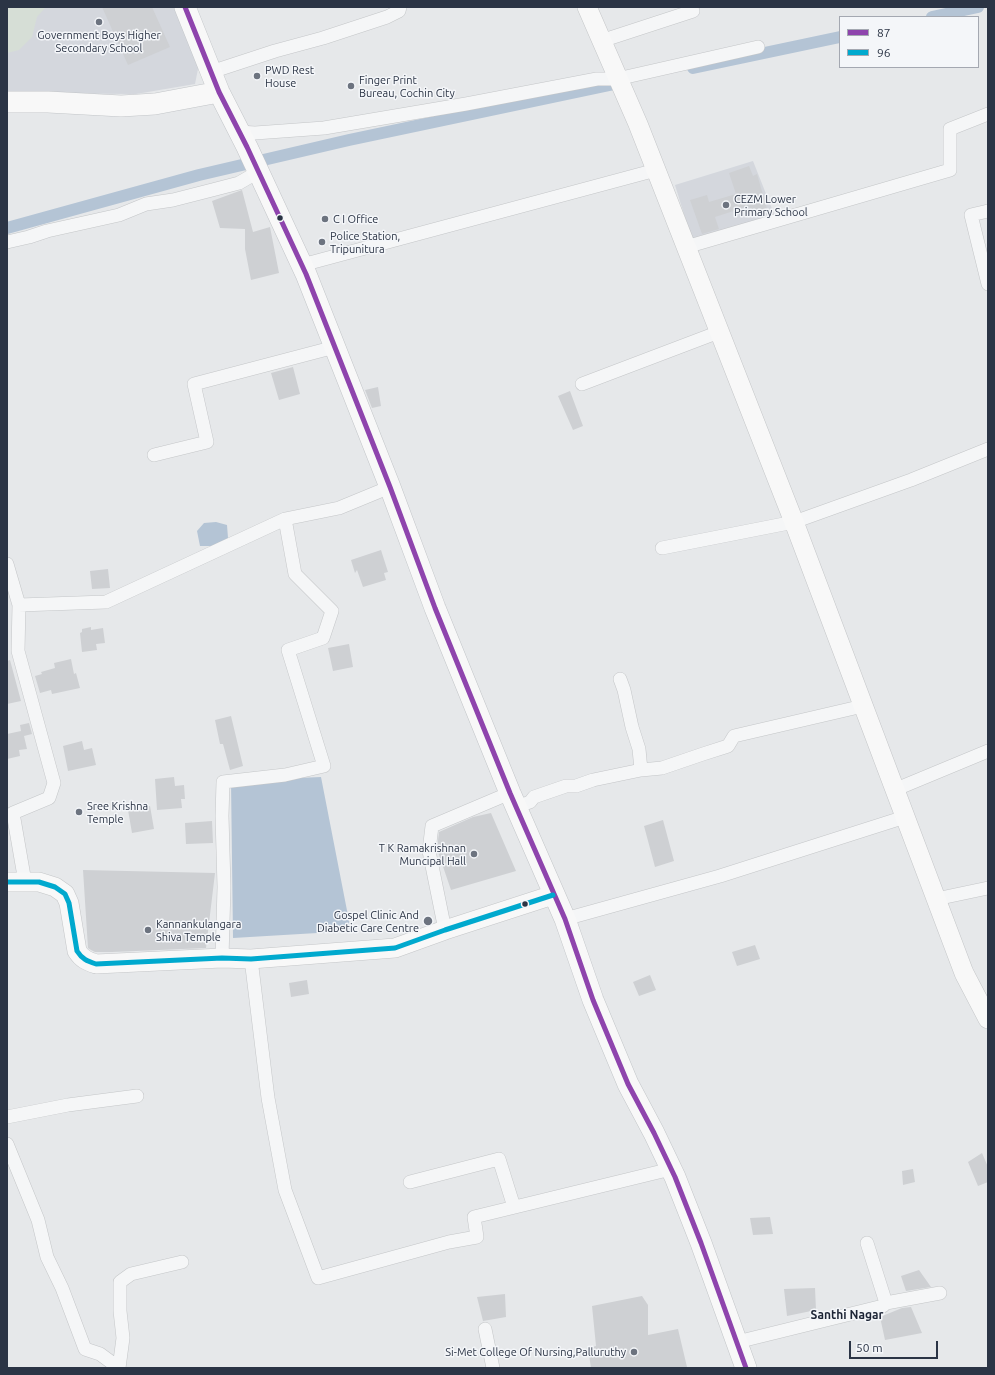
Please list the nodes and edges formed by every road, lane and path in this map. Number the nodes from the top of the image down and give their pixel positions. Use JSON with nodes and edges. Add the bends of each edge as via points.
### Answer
{"nodes":[{"id":1,"x":185,"y":7,"type":"edge"},
{"id":2,"x":400,"y":7,"type":"edge"},
{"id":3,"x":587,"y":7,"type":"edge"},
{"id":4,"x":693,"y":11,"type":"dead end"},
{"id":5,"x":601,"y":41,"type":"junction"},
{"id":6,"x":758,"y":47,"type":"dead end"},
{"id":7,"x":211,"y":72,"type":"junction"},
{"id":8,"x":617,"y":79,"type":"junction"},
{"id":9,"x":219,"y":92,"type":"junction"},
{"id":10,"x":7,"y":102,"type":"edge"},
{"id":11,"x":988,"y":114,"type":"edge"},
{"id":12,"x":243,"y":140,"type":"junction"},
{"id":13,"x":656,"y":170,"type":"junction"},
{"id":14,"x":258,"y":172,"type":"junction"},
{"id":15,"x":988,"y":211,"type":"edge"},
{"id":16,"x":7,"y":242,"type":"edge"},
{"id":17,"x":686,"y":247,"type":"junction"},
{"id":18,"x":302,"y":265,"type":"junction"},
{"id":19,"x":986,"y":268,"type":"edge"},
{"id":20,"x":988,"y":284,"type":"edge"},
{"id":21,"x":719,"y":332,"type":"junction"},
{"id":22,"x":336,"y":347,"type":"junction"},
{"id":23,"x":582,"y":384,"type":"dead end"},
{"id":24,"x":988,"y":449,"type":"edge"},
{"id":25,"x":154,"y":455,"type":"dead end"},
{"id":26,"x":390,"y":487,"type":"junction"},
{"id":27,"x":285,"y":519,"type":"junction"},
{"id":28,"x":794,"y":522,"type":"junction"},
{"id":29,"x":662,"y":548,"type":"dead end"},
{"id":30,"x":7,"y":564,"type":"edge"},
{"id":31,"x":19,"y":605,"type":"junction"},
{"id":32,"x":620,"y":679,"type":"dead end"},
{"id":33,"x":863,"y":706,"type":"junction"},
{"id":34,"x":988,"y":751,"type":"edge"},
{"id":35,"x":641,"y":770,"type":"junction"},
{"id":36,"x":894,"y":790,"type":"junction"},
{"id":37,"x":513,"y":800,"type":"junction"},
{"id":38,"x":905,"y":817,"type":"junction"},
{"id":39,"x":16,"y":882,"type":"edge"},
{"id":40,"x":988,"y":888,"type":"edge"},
{"id":41,"x":553,"y":895,"type":"junction"},
{"id":42,"x":936,"y":899,"type":"junction"},
{"id":43,"x":564,"y":919,"type":"junction"},
{"id":44,"x":445,"y":930,"type":"junction"},
{"id":45,"x":222,"y":958,"type":"junction"},
{"id":46,"x":251,"y":958,"type":"junction"},
{"id":47,"x":988,"y":1019,"type":"edge"},
{"id":48,"x":137,"y":1096,"type":"dead end"},
{"id":49,"x":7,"y":1117,"type":"edge"},
{"id":50,"x":8,"y":1149,"type":"edge"},
{"id":51,"x":671,"y":1169,"type":"junction"},
{"id":52,"x":410,"y":1182,"type":"dead end"},
{"id":53,"x":514,"y":1207,"type":"junction"},
{"id":54,"x":867,"y":1243,"type":"dead end"},
{"id":55,"x":182,"y":1262,"type":"dead end"},
{"id":56,"x":940,"y":1293,"type":"dead end"},
{"id":57,"x":886,"y":1303,"type":"junction"},
{"id":58,"x":485,"y":1329,"type":"dead end"},
{"id":59,"x":737,"y":1342,"type":"junction"},
{"id":60,"x":120,"y":1368,"type":"edge"},
{"id":61,"x":492,"y":1368,"type":"edge"},
{"id":62,"x":746,"y":1368,"type":"edge"}],
"edges":[{"from":1,"to":7,"type":"main road"},
{"from":2,"to":7,"type":"street","via":[[399,11],[387,17]]},
{"from":3,"to":5,"type":"main road"},
{"from":4,"to":5,"type":"street"},
{"from":5,"to":8,"type":"main road"},
{"from":6,"to":8,"type":"street"},
{"from":7,"to":9,"type":"main road"},
{"from":8,"to":12,"type":"street","via":[[597,79],[324,128],[255,133]]},
{"from":8,"to":13,"type":"main road"},
{"from":9,"to":10,"type":"main road","via":[[156,104],[121,106]]},
{"from":9,"to":12,"type":"main road"},
{"from":11,"to":17,"type":"street","via":[[950,129],[950,170]]},
{"from":12,"to":14,"type":"main road"},
{"from":13,"to":17,"type":"main road"},
{"from":13,"to":18,"type":"street"},
{"from":14,"to":16,"type":"street","via":[[239,183],[173,200],[146,204],[119,215]]},
{"from":14,"to":18,"type":"main road"},
{"from":15,"to":19,"type":"street","via":[[971,215]]},
{"from":17,"to":21,"type":"main road"},
{"from":18,"to":22,"type":"main road"},
{"from":19,"to":20,"type":"street"},
{"from":21,"to":23,"type":"street"},
{"from":21,"to":28,"type":"main road"},
{"from":22,"to":25,"type":"street","via":[[194,384],[207,442]]},
{"from":22,"to":26,"type":"main road"},
{"from":24,"to":28,"type":"street"},
{"from":26,"to":27,"type":"street","via":[[339,508]]},
{"from":26,"to":37,"type":"main road","via":[[435,608]]},
{"from":27,"to":31,"type":"street","via":[[106,602]]},
{"from":27,"to":45,"type":"street","via":[[295,574],[332,611],[323,638],[288,650],[324,766],[286,775],[223,782]]},
{"from":28,"to":29,"type":"street"},
{"from":28,"to":33,"type":"main road"},
{"from":30,"to":31,"type":"street"},
{"from":31,"to":39,"type":"street","via":[[18,651],[54,784],[49,798],[13,813]]},
{"from":32,"to":35,"type":"street","via":[[639,749]]},
{"from":33,"to":35,"type":"street","via":[[734,736],[728,746],[662,768]]},
{"from":33,"to":36,"type":"main road"},
{"from":34,"to":36,"type":"street"},
{"from":35,"to":37,"type":"street","via":[[576,786],[566,786],[534,797],[530,802]]},
{"from":36,"to":38,"type":"main road"},
{"from":37,"to":41,"type":"main road"},
{"from":37,"to":44,"type":"street","via":[[432,826],[430,851]]},
{"from":38,"to":42,"type":"main road"},
{"from":38,"to":43,"type":"street","via":[[720,876]]},
{"from":39,"to":45,"type":"main road","via":[[39,882],[55,887],[65,894],[70,903],[77,951],[80,957],[87,961],[96,964]]},
{"from":40,"to":42,"type":"street"},
{"from":41,"to":43,"type":"main road"},
{"from":41,"to":44,"type":"main road"},
{"from":42,"to":47,"type":"main road","via":[[964,973]]},
{"from":43,"to":51,"type":"main road","via":[[593,1000],[628,1084]]},
{"from":44,"to":46,"type":"main road","via":[[395,948]]},
{"from":45,"to":46,"type":"main road"},
{"from":46,"to":53,"type":"street","via":[[268,1098],[286,1190],[318,1278],[449,1242],[477,1237],[474,1217]]},
{"from":48,"to":49,"type":"street","via":[[68,1105]]},
{"from":50,"to":60,"type":"street","via":[[38,1220],[48,1258],[85,1349],[100,1354]]},
{"from":51,"to":53,"type":"street"},
{"from":51,"to":59,"type":"main road"},
{"from":52,"to":53,"type":"street","via":[[499,1159]]},
{"from":54,"to":57,"type":"street"},
{"from":55,"to":60,"type":"street","via":[[131,1274],[120,1282],[123,1338]]},
{"from":56,"to":57,"type":"street"},
{"from":57,"to":59,"type":"street","via":[[877,1308]]},
{"from":58,"to":61,"type":"street"},
{"from":59,"to":62,"type":"main road"}]}
